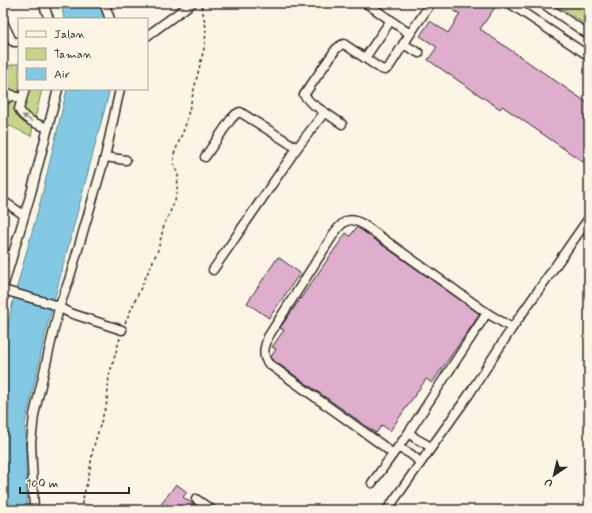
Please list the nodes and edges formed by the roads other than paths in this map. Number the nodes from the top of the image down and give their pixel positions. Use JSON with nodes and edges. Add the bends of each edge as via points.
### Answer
{"nodes":[{"id":1,"x":43,"y":3,"type":"edge"},
{"id":2,"x":104,"y":3,"type":"edge"},
{"id":3,"x":176,"y":3,"type":"edge"},
{"id":4,"x":192,"y":3,"type":"edge"},
{"id":5,"x":366,"y":3,"type":"edge"},
{"id":6,"x":431,"y":3,"type":"edge"},
{"id":7,"x":509,"y":3,"type":"edge"},
{"id":8,"x":542,"y":3,"type":"edge"},
{"id":9,"x":181,"y":10,"type":"junction"},
{"id":10,"x":49,"y":18,"type":"edge"},
{"id":11,"x":110,"y":18,"type":"edge"},
{"id":12,"x":391,"y":20,"type":"junction"},
{"id":13,"x":3,"y":22,"type":"edge"},
{"id":14,"x":410,"y":34,"type":"junction"},
{"id":15,"x":148,"y":35,"type":"edge"},
{"id":16,"x":589,"y":35,"type":"edge"},
{"id":17,"x":18,"y":42,"type":"edge"},
{"id":18,"x":403,"y":44,"type":"junction"},
{"id":19,"x":419,"y":53,"type":"dead end"},
{"id":20,"x":589,"y":56,"type":"edge"},
{"id":21,"x":365,"y":58,"type":"junction"},
{"id":22,"x":25,"y":90,"type":"edge"},
{"id":23,"x":58,"y":90,"type":"edge"},
{"id":24,"x":120,"y":90,"type":"edge"},
{"id":25,"x":3,"y":91,"type":"edge"},
{"id":26,"x":12,"y":95,"type":"junction"},
{"id":27,"x":21,"y":99,"type":"junction"},
{"id":28,"x":3,"y":101,"type":"edge"},
{"id":29,"x":324,"y":113,"type":"junction"},
{"id":30,"x":342,"y":124,"type":"dead end"},
{"id":31,"x":48,"y":128,"type":"junction"},
{"id":32,"x":297,"y":148,"type":"junction"},
{"id":33,"x":105,"y":156,"type":"junction"},
{"id":34,"x":205,"y":157,"type":"dead end"},
{"id":35,"x":126,"y":160,"type":"dead end"},
{"id":36,"x":3,"y":201,"type":"edge"},
{"id":37,"x":24,"y":215,"type":"junction"},
{"id":38,"x":589,"y":218,"type":"edge"},
{"id":39,"x":3,"y":253,"type":"edge"},
{"id":40,"x":12,"y":256,"type":"junction"},
{"id":41,"x":213,"y":270,"type":"dead end"},
{"id":42,"x":5,"y":276,"type":"edge"},
{"id":43,"x":3,"y":289,"type":"edge"},
{"id":44,"x":56,"y":306,"type":"junction"},
{"id":45,"x":487,"y":313,"type":"junction"},
{"id":46,"x":512,"y":328,"type":"junction"},
{"id":47,"x":122,"y":330,"type":"road end"},
{"id":48,"x":409,"y":432,"type":"junction"},
{"id":49,"x":431,"y":447,"type":"junction"},
{"id":50,"x":395,"y":451,"type":"junction"},
{"id":51,"x":420,"y":463,"type":"junction"},
{"id":52,"x":372,"y":482,"type":"dead end"},
{"id":53,"x":196,"y":499,"type":"dead end"},
{"id":54,"x":34,"y":510,"type":"edge"},
{"id":55,"x":212,"y":510,"type":"edge"},
{"id":56,"x":387,"y":510,"type":"edge"}],
"edges":[{"from":1,"to":10,"type":"street"},
{"from":2,"to":11,"type":"street"},
{"from":3,"to":9,"type":"street"},
{"from":4,"to":9,"type":"street"},
{"from":5,"to":12,"type":"street"},
{"from":6,"to":14,"type":"street"},
{"from":7,"to":20,"type":"street"},
{"from":8,"to":16,"type":"street"},
{"from":9,"to":15,"type":"street"},
{"from":12,"to":14,"type":"street"},
{"from":12,"to":21,"type":"street"},
{"from":13,"to":17,"type":"street","via":[[12,41]]},
{"from":14,"to":18,"type":"street"},
{"from":18,"to":19,"type":"street"},
{"from":18,"to":21,"type":"street","via":[[385,70]]},
{"from":21,"to":29,"type":"street","via":[[343,44],[336,49],[304,95]]},
{"from":22,"to":27,"type":"street"},
{"from":23,"to":31,"type":"street"},
{"from":24,"to":33,"type":"street"},
{"from":25,"to":26,"type":"street"},
{"from":26,"to":27,"type":"street"},
{"from":26,"to":28,"type":"street"},
{"from":31,"to":27,"type":"street","one_way":true,"via":[[31,121],[20,112]]},
{"from":29,"to":30,"type":"street"},
{"from":29,"to":32,"type":"street"},
{"from":31,"to":37,"type":"street"},
{"from":32,"to":34,"type":"street","via":[[240,112],[231,119]]},
{"from":32,"to":41,"type":"street"},
{"from":33,"to":35,"type":"street"},
{"from":33,"to":44,"type":"street","via":[[69,280]]},
{"from":36,"to":37,"type":"street"},
{"from":37,"to":40,"type":"street"},
{"from":38,"to":46,"type":"street"},
{"from":39,"to":40,"type":"street"},
{"from":40,"to":42,"type":"street"},
{"from":42,"to":43,"type":"street"},
{"from":43,"to":44,"type":"street"},
{"from":44,"to":47,"type":"street"},
{"from":44,"to":54,"type":"street","via":[[34,415],[31,444]]},
{"from":45,"to":46,"type":"street"},
{"from":45,"to":48,"type":"street"},
{"from":45,"to":50,"type":"street","via":[[359,222],[345,222],[335,232],[268,337],[264,351],[266,361]]},
{"from":46,"to":49,"type":"street"},
{"from":48,"to":49,"type":"street"},
{"from":48,"to":50,"type":"street"},
{"from":49,"to":51,"type":"street"},
{"from":50,"to":51,"type":"street","via":[[406,450]]},
{"from":50,"to":52,"type":"street"},
{"from":51,"to":56,"type":"street"},
{"from":53,"to":55,"type":"street"}]}
